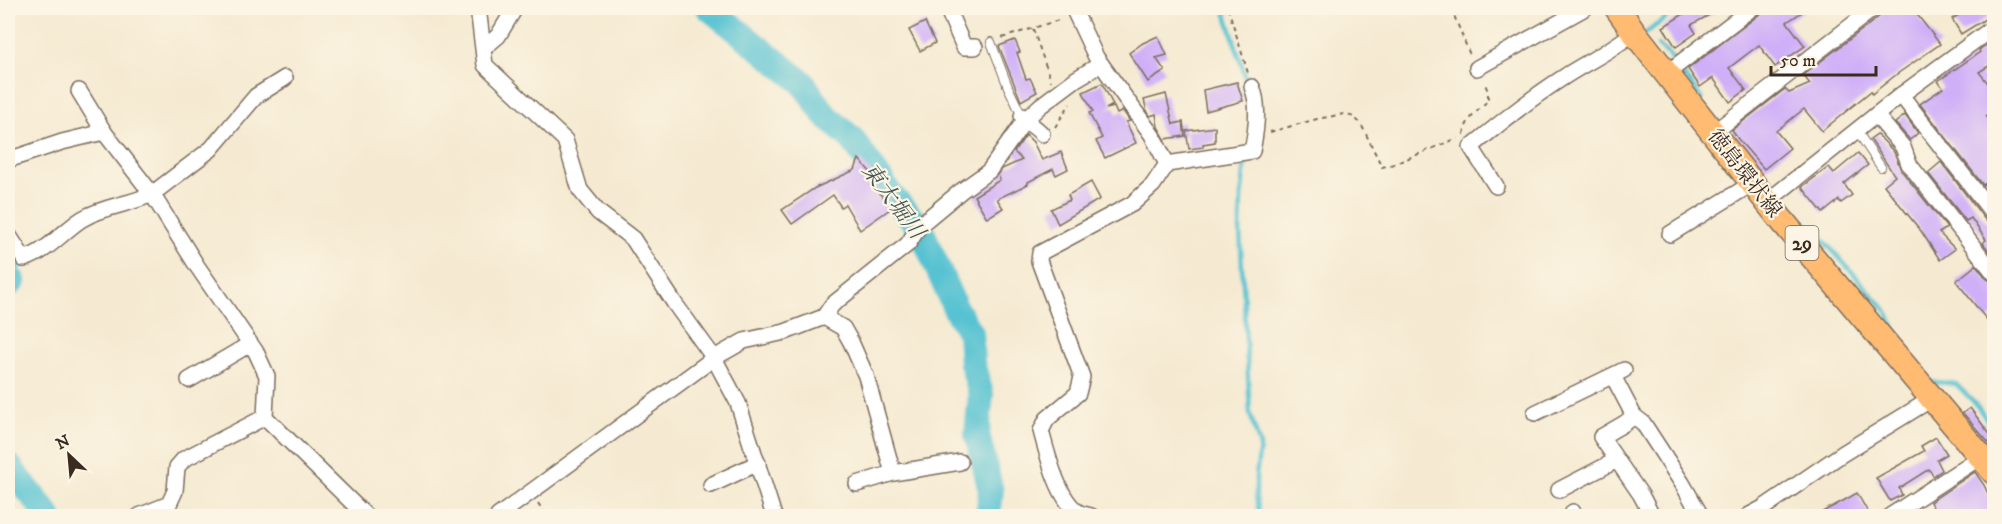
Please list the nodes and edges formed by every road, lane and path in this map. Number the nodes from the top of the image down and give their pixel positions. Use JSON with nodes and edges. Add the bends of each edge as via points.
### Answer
{"nodes":[{"id":1,"x":478,"y":8,"type":"edge"},
{"id":2,"x":515,"y":8,"type":"edge"},
{"id":3,"x":947,"y":8,"type":"edge"},
{"id":4,"x":1228,"y":8,"type":"edge"},
{"id":5,"x":1585,"y":8,"type":"edge"},
{"id":6,"x":1617,"y":8,"type":"edge"},
{"id":7,"x":1752,"y":8,"type":"edge"},
{"id":8,"x":1874,"y":8,"type":"edge"},
{"id":9,"x":1072,"y":13,"type":"edge"},
{"id":10,"x":1995,"y":27,"type":"edge"},
{"id":11,"x":1033,"y":29,"type":"junction"},
{"id":12,"x":1634,"y":32,"type":"junction"},
{"id":13,"x":991,"y":42,"type":"joint"},
{"id":14,"x":975,"y":47,"type":"dead end"},
{"id":15,"x":484,"y":48,"type":"junction"},
{"id":16,"x":1101,"y":64,"type":"junction"},
{"id":17,"x":1477,"y":68,"type":"dead end"},
{"id":18,"x":1674,"y":68,"type":"junction"},
{"id":19,"x":285,"y":78,"type":"dead end"},
{"id":20,"x":1077,"y":83,"type":"junction"},
{"id":21,"x":1252,"y":87,"type":"joint"},
{"id":22,"x":79,"y":91,"type":"dead end"},
{"id":23,"x":1056,"y":91,"type":"junction"},
{"id":24,"x":1901,"y":95,"type":"junction"},
{"id":25,"x":1876,"y":115,"type":"junction"},
{"id":26,"x":1024,"y":118,"type":"junction"},
{"id":27,"x":1719,"y":128,"type":"junction"},
{"id":28,"x":1857,"y":131,"type":"junction"},
{"id":29,"x":104,"y":132,"type":"junction"},
{"id":30,"x":1042,"y":134,"type":"joint"},
{"id":31,"x":1255,"y":136,"type":"junction"},
{"id":32,"x":1464,"y":136,"type":"dead end"},
{"id":33,"x":8,"y":160,"type":"edge"},
{"id":34,"x":1167,"y":164,"type":"junction"},
{"id":35,"x":1881,"y":167,"type":"dead end"},
{"id":36,"x":1496,"y":186,"type":"dead end"},
{"id":37,"x":152,"y":194,"type":"junction"},
{"id":38,"x":1767,"y":194,"type":"junction"},
{"id":39,"x":1995,"y":215,"type":"edge"},
{"id":40,"x":8,"y":234,"type":"edge"},
{"id":41,"x":1670,"y":234,"type":"dead end"},
{"id":42,"x":1995,"y":273,"type":"edge"},
{"id":43,"x":824,"y":317,"type":"junction"},
{"id":44,"x":250,"y":344,"type":"junction"},
{"id":45,"x":714,"y":358,"type":"junction"},
{"id":46,"x":189,"y":380,"type":"dead end"},
{"id":47,"x":1933,"y":398,"type":"junction"},
{"id":48,"x":1545,"y":413,"type":"dead end"},
{"id":49,"x":1634,"y":416,"type":"junction"},
{"id":50,"x":265,"y":417,"type":"junction"},
{"id":51,"x":1617,"y":460,"type":"junction"},
{"id":52,"x":960,"y":462,"type":"dead end"},
{"id":53,"x":758,"y":463,"type":"junction"},
{"id":54,"x":1991,"y":467,"type":"edge"},
{"id":55,"x":893,"y":473,"type":"junction"},
{"id":56,"x":711,"y":484,"type":"dead end"},
{"id":57,"x":857,"y":484,"type":"dead end"},
{"id":58,"x":1559,"y":490,"type":"dead end"},
{"id":59,"x":139,"y":516,"type":"edge"},
{"id":60,"x":366,"y":516,"type":"edge"},
{"id":61,"x":498,"y":516,"type":"edge"},
{"id":62,"x":774,"y":516,"type":"edge"},
{"id":63,"x":1091,"y":516,"type":"edge"},
{"id":64,"x":1652,"y":516,"type":"edge"},
{"id":65,"x":1701,"y":516,"type":"edge"},
{"id":66,"x":1751,"y":516,"type":"edge"},
{"id":67,"x":1890,"y":516,"type":"edge"}],
"edges":[{"from":1,"to":15,"type":"street"},
{"from":2,"to":15,"type":"street","via":[[498,36]]},
{"from":3,"to":14,"type":"street","via":[[964,47]]},
{"from":4,"to":21,"type":"path"},
{"from":5,"to":17,"type":"street"},
{"from":6,"to":12,"type":"main road","name":"徳島環状線","number":"29"},
{"from":7,"to":18,"type":"street"},
{"from":8,"to":27,"type":"street"},
{"from":9,"to":11,"type":"path"},
{"from":9,"to":16,"type":"street"},
{"from":10,"to":24,"type":"street"},
{"from":11,"to":13,"type":"path"},
{"from":11,"to":23,"type":"path"},
{"from":12,"to":18,"type":"main road","name":"徳島環状線","number":"29"},
{"from":12,"to":36,"type":"street","via":[[1522,104],[1471,147]]},
{"from":13,"to":26,"type":"lane"},
{"from":15,"to":45,"type":"street","via":[[486,64],[564,140],[580,190],[598,213],[633,239]]},
{"from":16,"to":20,"type":"street"},
{"from":16,"to":34,"type":"street","via":[[1152,135]]},
{"from":18,"to":27,"type":"main road","name":"徳島環状線","number":"29"},
{"from":19,"to":37,"type":"street","via":[[256,96],[211,149]]},
{"from":20,"to":23,"type":"street"},
{"from":20,"to":30,"type":"path","via":[[1056,126]]},
{"from":21,"to":31,"type":"street"},
{"from":22,"to":29,"type":"street"},
{"from":23,"to":26,"type":"street"},
{"from":24,"to":25,"type":"street"},
{"from":24,"to":39,"type":"street"},
{"from":25,"to":28,"type":"street"},
{"from":25,"to":42,"type":"street","via":[[1903,147],[1909,164]]},
{"from":26,"to":30,"type":"street"},
{"from":26,"to":43,"type":"street","via":[[989,171],[918,227],[908,244],[832,305]]},
{"from":27,"to":38,"type":"main road","name":"徳島環状線","number":"29"},
{"from":28,"to":35,"type":"lane"},
{"from":28,"to":38,"type":"street"},
{"from":29,"to":33,"type":"street"},
{"from":29,"to":37,"type":"street"},
{"from":31,"to":32,"type":"path","via":[[1344,114],[1361,124],[1382,167]]},
{"from":31,"to":34,"type":"street","via":[[1252,151]]},
{"from":34,"to":63,"type":"street","via":[[1153,185],[1132,204],[1040,254],[1039,261],[1082,377],[1078,393],[1047,419],[1041,431],[1066,500],[1077,511]]},
{"from":37,"to":40,"type":"street","via":[[82,219],[37,255],[24,259]]},
{"from":37,"to":44,"type":"street"},
{"from":38,"to":41,"type":"street"},
{"from":38,"to":47,"type":"main road","name":"徳島環状線","number":"29"},
{"from":43,"to":45,"type":"street","via":[[785,332],[744,341]]},
{"from":43,"to":55,"type":"street","via":[[843,328],[855,351],[866,376]]},
{"from":44,"to":46,"type":"street"},
{"from":44,"to":50,"type":"street","via":[[267,375]]},
{"from":45,"to":53,"type":"street","via":[[738,403]]},
{"from":45,"to":61,"type":"street"},
{"from":47,"to":54,"type":"main road","name":"徳島環状線","number":"29"},
{"from":47,"to":66,"type":"street"},
{"from":48,"to":49,"type":"street","via":[[1619,373]]},
{"from":49,"to":51,"type":"street","via":[[1600,437]]},
{"from":49,"to":65,"type":"street","via":[[1643,423]]},
{"from":50,"to":59,"type":"street","via":[[184,459],[177,467],[175,491],[169,504]]},
{"from":50,"to":60,"type":"street"},
{"from":51,"to":58,"type":"street"},
{"from":51,"to":64,"type":"street"},
{"from":52,"to":55,"type":"street"},
{"from":53,"to":56,"type":"street"},
{"from":53,"to":62,"type":"street"},
{"from":54,"to":67,"type":"street"},
{"from":55,"to":57,"type":"street"}]}
